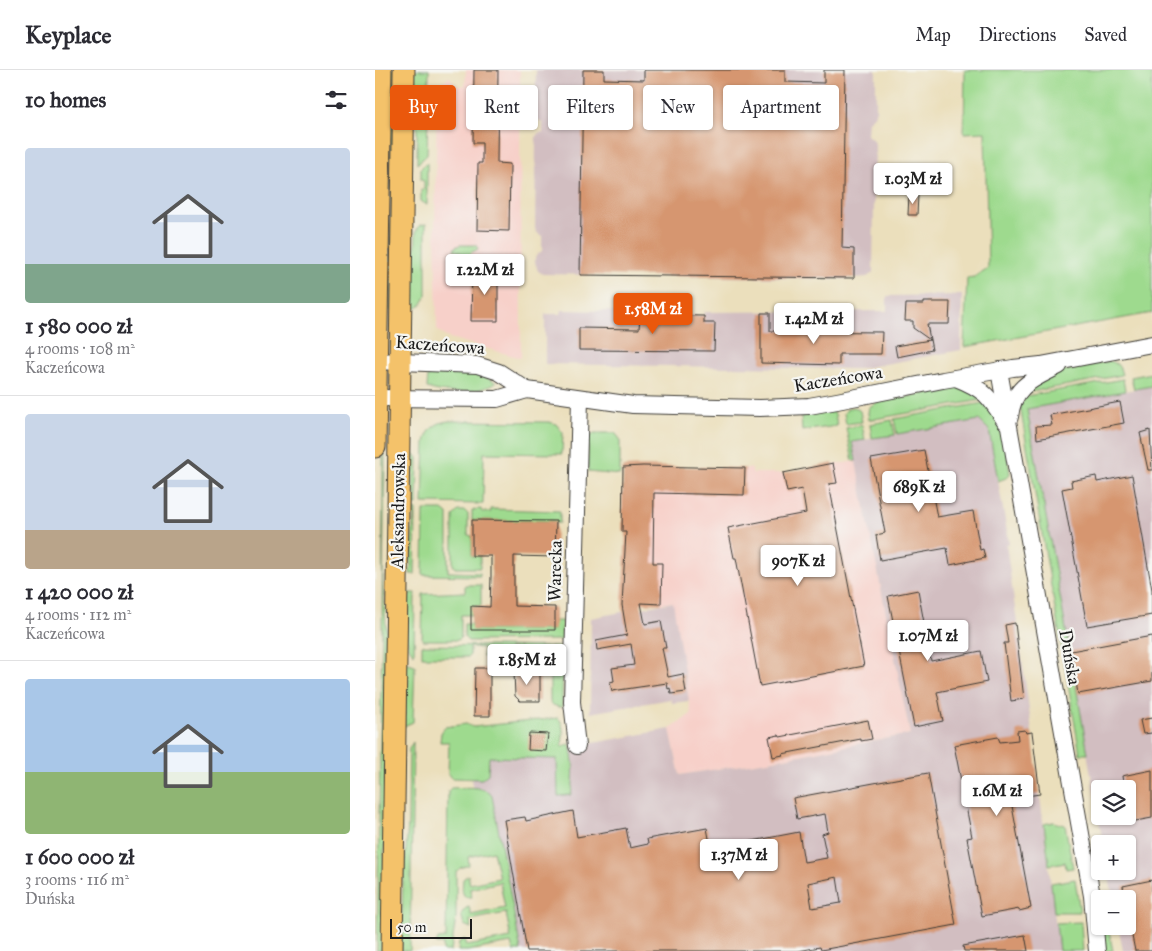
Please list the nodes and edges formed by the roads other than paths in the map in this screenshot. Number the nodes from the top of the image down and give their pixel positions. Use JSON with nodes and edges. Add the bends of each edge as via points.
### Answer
{"nodes":[{"id":1,"x":381,"y":70,"type":"edge"},
{"id":2,"x":404,"y":70,"type":"edge"},
{"id":3,"x":1152,"y":344,"type":"edge"},
{"id":4,"x":1074,"y":359,"type":"junction"},
{"id":5,"x":376,"y":361,"type":"edge"},
{"id":6,"x":400,"y":361,"type":"junction"},
{"id":7,"x":999,"y":370,"type":"junction"},
{"id":8,"x":956,"y":378,"type":"junction"},
{"id":9,"x":527,"y":390,"type":"junction"},
{"id":10,"x":375,"y":398,"type":"edge"},
{"id":11,"x":399,"y":398,"type":"junction"},
{"id":12,"x":580,"y":398,"type":"junction"},
{"id":13,"x":1009,"y":427,"type":"junction"},
{"id":14,"x":375,"y":449,"type":"edge"},
{"id":15,"x":577,"y":746,"type":"dead end"},
{"id":16,"x":392,"y":951,"type":"edge"},
{"id":17,"x":1097,"y":951,"type":"edge"}],
"edges":[{"from":1,"to":5,"type":"main road","name":"Aleksandrowska"},
{"from":2,"to":6,"type":"main road","name":"Aleksandrowska"},
{"from":3,"to":4,"type":"street","name":"Kaczeńcowa"},
{"from":4,"to":7,"type":"street","name":"Kaczeńcowa"},
{"from":4,"to":13,"type":"street","via":[[1020,389],[1011,408]]},
{"from":5,"to":6,"type":"street","name":"Kaczeńcowa"},
{"from":5,"to":10,"type":"main road","name":"Aleksandrowska"},
{"from":6,"to":9,"type":"street","name":"Kaczeńcowa","via":[[483,366]]},
{"from":6,"to":11,"type":"main road","name":"Aleksandrowska"},
{"from":7,"to":8,"type":"street","name":"Kaczeńcowa"},
{"from":7,"to":13,"type":"street","name":"Duńska"},
{"from":8,"to":12,"type":"street","name":"Kaczeńcowa","via":[[809,406],[643,406]]},
{"from":8,"to":13,"type":"street","via":[[986,393]]},
{"from":9,"to":11,"type":"street","name":"Kaczeńcowa","via":[[497,399]]},
{"from":9,"to":12,"type":"street","name":"Kaczeńcowa"},
{"from":10,"to":11,"type":"street","name":"Kaczeńcowa"},
{"from":10,"to":14,"type":"main road","name":"Aleksandrowska"},
{"from":11,"to":16,"type":"main road","name":"Aleksandrowska"},
{"from":12,"to":15,"type":"street","name":"Warecka","via":[[572,702]]},
{"from":13,"to":17,"type":"street","name":"Duńska","via":[[1092,896]]}]}
